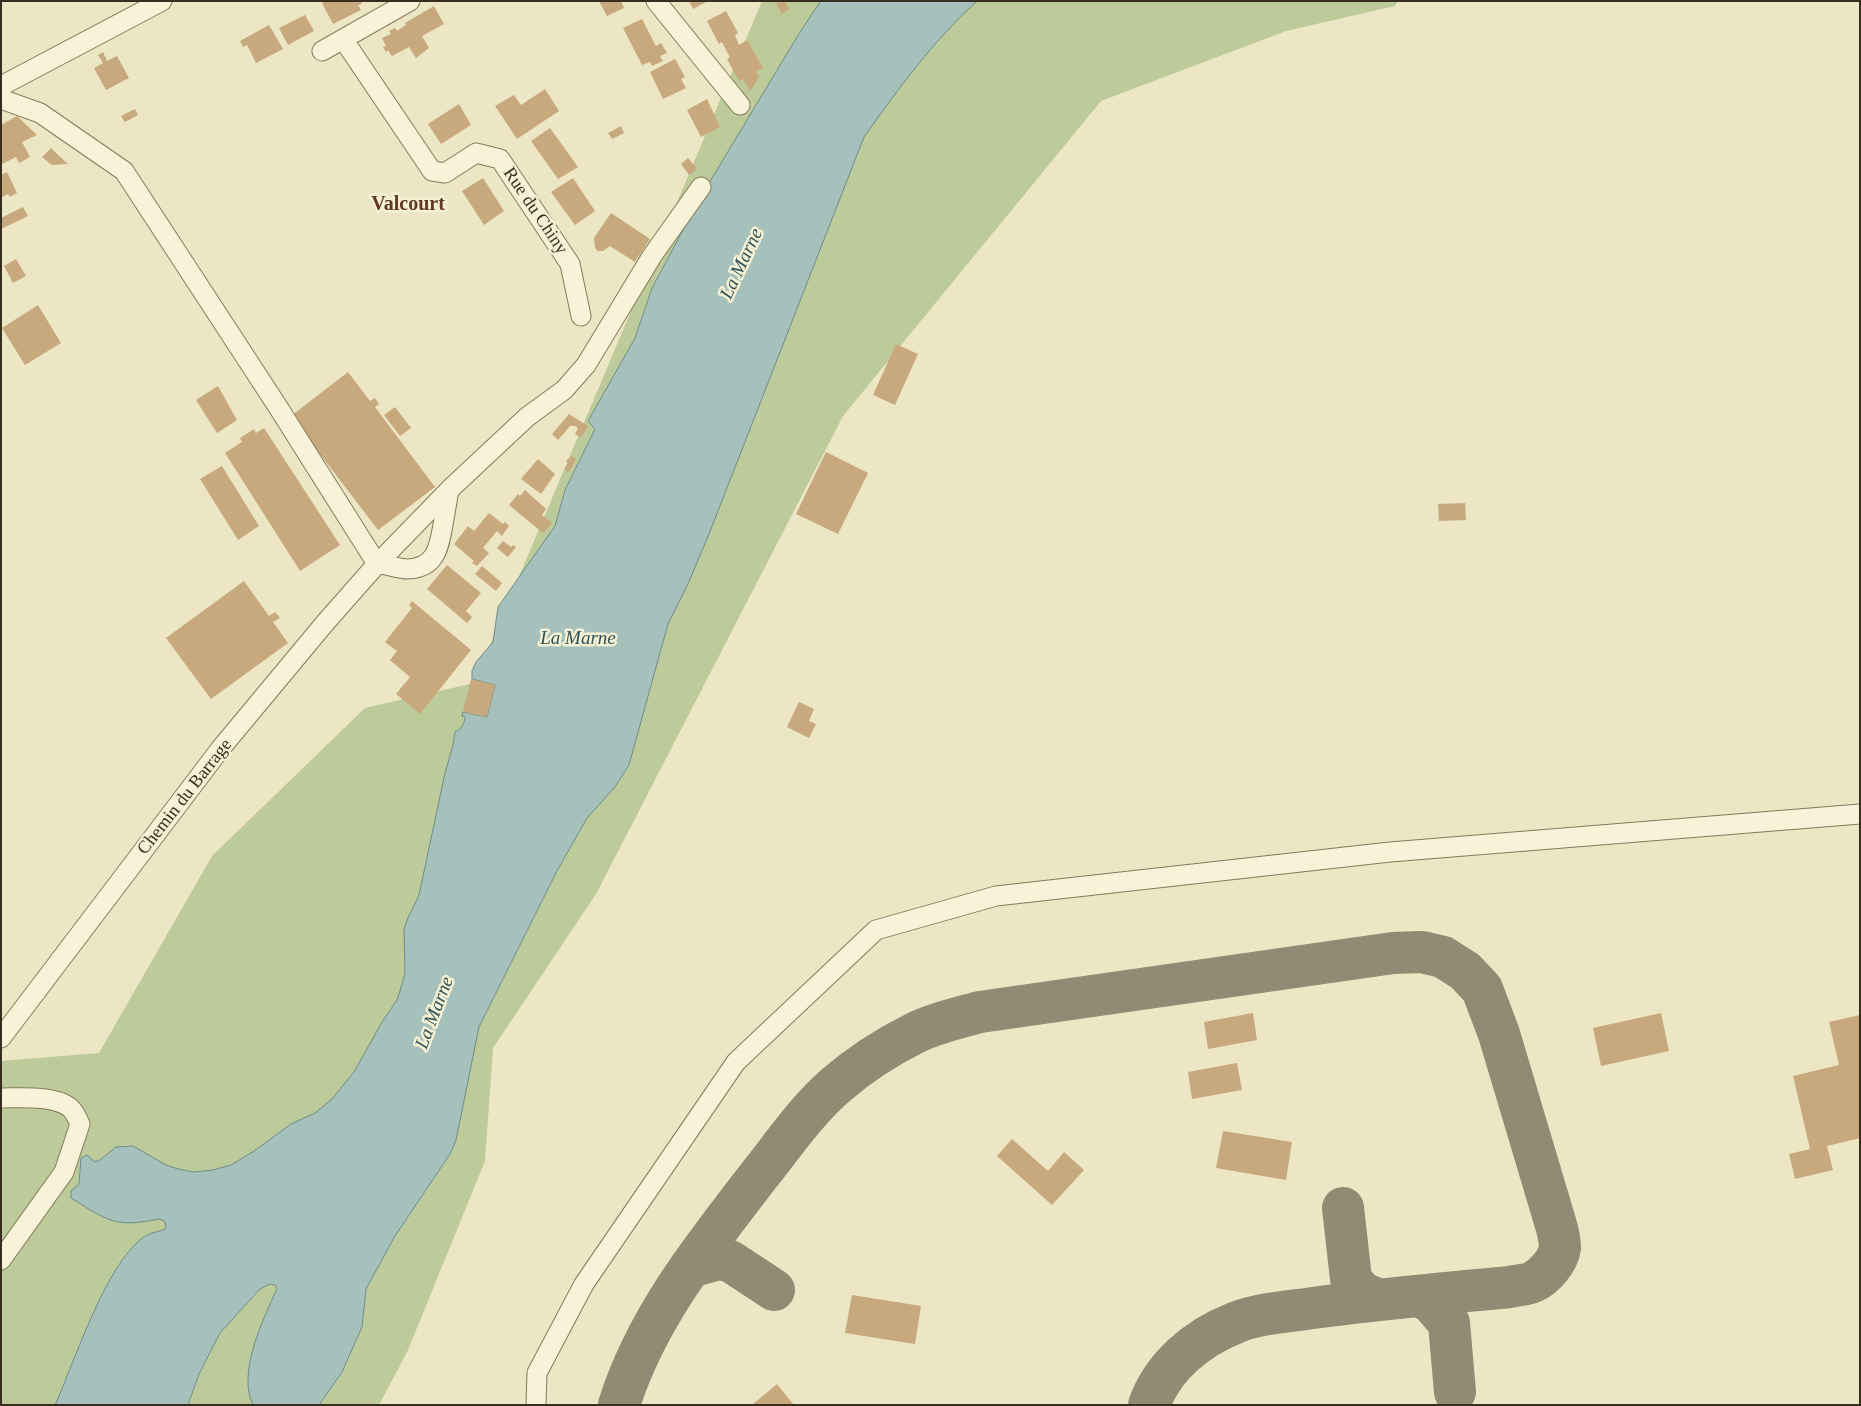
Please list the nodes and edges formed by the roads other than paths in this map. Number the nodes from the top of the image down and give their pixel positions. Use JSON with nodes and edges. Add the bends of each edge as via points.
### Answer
{"nodes":[{"id":1,"x":162,"y":1,"type":"edge"},
{"id":2,"x":410,"y":1,"type":"edge"},
{"id":3,"x":656,"y":1,"type":"edge"},
{"id":4,"x":381,"y":8,"type":"edge"},
{"id":5,"x":343,"y":39,"type":"junction"},
{"id":6,"x":322,"y":51,"type":"dead end"},
{"id":7,"x":1,"y":86,"type":"edge"},
{"id":8,"x":1,"y":99,"type":"edge"},
{"id":9,"x":740,"y":105,"type":"dead end"},
{"id":10,"x":701,"y":187,"type":"dead end"},
{"id":11,"x":581,"y":316,"type":"dead end"},
{"id":12,"x":449,"y":490,"type":"junction"},
{"id":13,"x":377,"y":564,"type":"junction"},
{"id":14,"x":1860,"y":814,"type":"edge"},
{"id":15,"x":1,"y":1038,"type":"edge"},
{"id":16,"x":1,"y":1098,"type":"edge"},
{"id":17,"x":1,"y":1260,"type":"edge"},
{"id":18,"x":536,"y":1405,"type":"edge"}],
"edges":[{"from":1,"to":7,"type":"street"},
{"from":2,"to":4,"type":"street"},
{"from":3,"to":9,"type":"street"},
{"from":4,"to":5,"type":"street"},
{"from":5,"to":6,"type":"street"},
{"from":5,"to":11,"type":"street","name":"Rue du Chiny","via":[[432,172],[445,174],[476,153],[500,159],[570,264]]},
{"from":8,"to":13,"type":"street","via":[[40,113],[124,171]]},
{"from":10,"to":12,"type":"street","name":"Chemin du Barrage","via":[[652,256],[586,365],[564,390],[527,417]]},
{"from":12,"to":13,"type":"street","name":"Chemin du Barrage"},
{"from":12,"to":13,"type":"street","via":[[441,542],[432,559],[408,569]]},
{"from":13,"to":15,"type":"street","name":"Chemin du Barrage","via":[[222,748]]},
{"from":14,"to":18,"type":"street","via":[[1390,852],[996,896],[876,930],[736,1062],[584,1284],[538,1373]]},
{"from":16,"to":17,"type":"street","via":[[58,1102],[70,1107],[80,1124],[64,1172]]}]}
